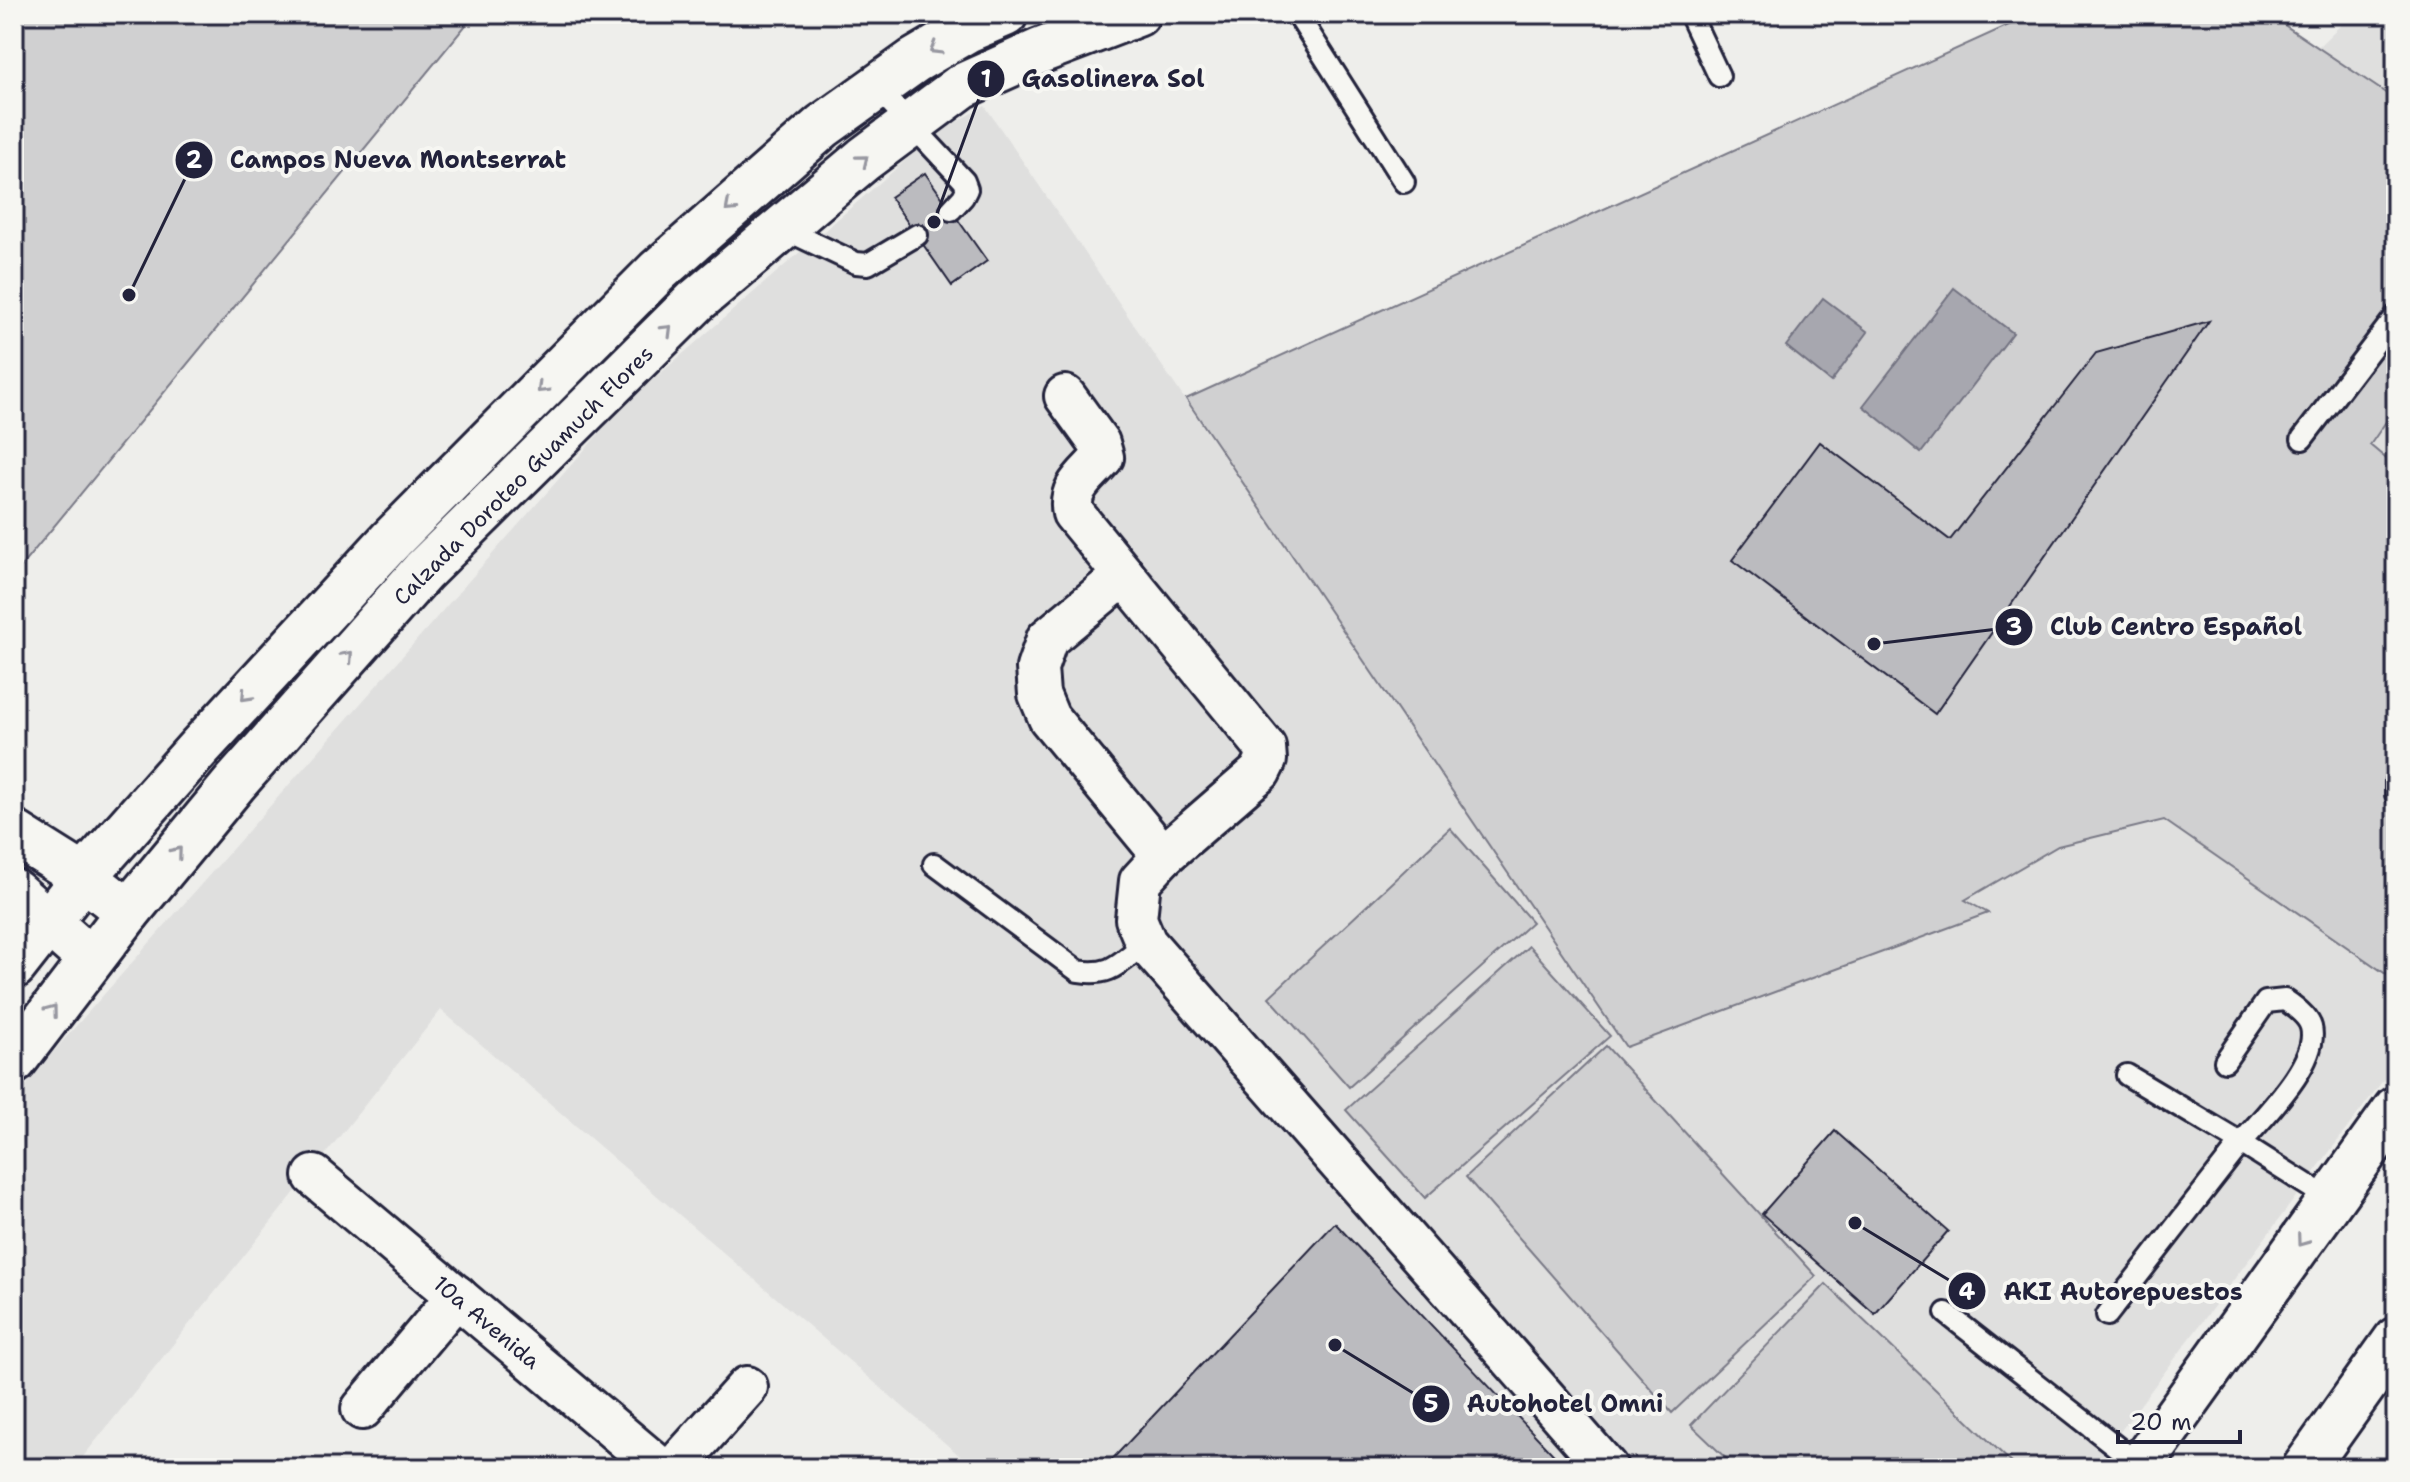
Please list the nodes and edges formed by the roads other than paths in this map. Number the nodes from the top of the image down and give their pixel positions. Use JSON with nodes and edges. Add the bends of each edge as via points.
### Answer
{"nodes":[{"id":1,"x":1005,"y":14,"type":"edge"},
{"id":2,"x":1137,"y":14,"type":"edge"},
{"id":3,"x":1297,"y":14,"type":"edge"},
{"id":4,"x":1690,"y":14,"type":"edge"},
{"id":5,"x":1719,"y":76,"type":"dead end"},
{"id":6,"x":876,"y":87,"type":"junction"},
{"id":7,"x":909,"y":123,"type":"junction"},
{"id":8,"x":1404,"y":182,"type":"dead end"},
{"id":9,"x":951,"y":210,"type":"dead end"},
{"id":10,"x":782,"y":228,"type":"junction"},
{"id":11,"x":917,"y":235,"type":"dead end"},
{"id":12,"x":695,"y":239,"type":"junction"},
{"id":13,"x":723,"y":278,"type":"junction"},
{"id":14,"x":2396,"y":316,"type":"edge"},
{"id":15,"x":1065,"y":396,"type":"dead end"},
{"id":16,"x":2302,"y":439,"type":"dead end"},
{"id":17,"x":1124,"y":575,"type":"junction"},
{"id":18,"x":2396,"y":781,"type":"edge"},
{"id":19,"x":2396,"y":794,"type":"edge"},
{"id":20,"x":14,"y":833,"type":"edge"},
{"id":21,"x":1163,"y":856,"type":"junction"},
{"id":22,"x":934,"y":864,"type":"dead end"},
{"id":23,"x":84,"y":877,"type":"junction"},
{"id":24,"x":14,"y":892,"type":"edge"},
{"id":25,"x":128,"y":912,"type":"junction"},
{"id":26,"x":48,"y":922,"type":"junction"},
{"id":27,"x":1146,"y":943,"type":"junction"},
{"id":28,"x":90,"y":959,"type":"junction"},
{"id":29,"x":14,"y":966,"type":"edge"},
{"id":30,"x":14,"y":1061,"type":"edge"},
{"id":31,"x":2225,"y":1061,"type":"dead end"},
{"id":32,"x":2127,"y":1075,"type":"dead end"},
{"id":33,"x":2396,"y":1109,"type":"edge"},
{"id":34,"x":2241,"y":1143,"type":"junction"},
{"id":35,"x":314,"y":1176,"type":"dead end"},
{"id":36,"x":2331,"y":1200,"type":"junction"},
{"id":37,"x":457,"y":1296,"type":"junction"},
{"id":38,"x":1946,"y":1313,"type":"dead end"},
{"id":39,"x":2107,"y":1315,"type":"dead end"},
{"id":40,"x":2396,"y":1340,"type":"edge"},
{"id":41,"x":747,"y":1387,"type":"dead end"},
{"id":42,"x":362,"y":1409,"type":"dead end"},
{"id":43,"x":2140,"y":1467,"type":"edge"},
{"id":44,"x":660,"y":1468,"type":"edge"},
{"id":45,"x":674,"y":1468,"type":"edge"},
{"id":46,"x":1607,"y":1468,"type":"edge"},
{"id":47,"x":2305,"y":1468,"type":"edge"}],
"edges":[{"from":1,"to":6,"type":"main road","name":"Calzada Doroteo Guamuch Flores","one_way":true,"via":[[967,30]]},
{"from":2,"to":7,"type":"main road","name":"Calzada Doroteo Guamuch Flores","via":[[962,86]]},
{"from":3,"to":8,"type":"lane"},
{"from":4,"to":5,"type":"lane"},
{"from":6,"to":7,"type":"lane"},
{"from":6,"to":12,"type":"main road","name":"Calzada Doroteo Guamuch Flores","one_way":true,"via":[[823,126]]},
{"from":7,"to":9,"type":"lane","via":[[964,181],[967,189]]},
{"from":10,"to":7,"type":"main road","name":"Calzada Doroteo Guamuch Flores","one_way":true},
{"from":10,"to":11,"type":"lane","via":[[868,264]]},
{"from":10,"to":13,"type":"main road","name":"Calzada Doroteo Guamuch Flores"},
{"from":12,"to":13,"type":"main road"},
{"from":12,"to":23,"type":"main road","name":"Calzada Doroteo Guamuch Flores","one_way":true,"via":[[392,539]]},
{"from":25,"to":13,"type":"main road","name":"Calzada Doroteo Guamuch Flores","one_way":true,"via":[[423,571]]},
{"from":14,"to":16,"type":"lane"},
{"from":15,"to":17,"type":"street","via":[[1099,443],[1103,457],[1073,490],[1073,513]]},
{"from":17,"to":21,"type":"street","via":[[1047,639],[1037,668],[1039,694],[1049,718]]},
{"from":17,"to":21,"type":"street","via":[[1265,747],[1260,772]]},
{"from":18,"to":19,"type":"lane"},
{"from":20,"to":23,"type":"main road"},
{"from":21,"to":27,"type":"street","via":[[1140,881],[1136,919]]},
{"from":22,"to":27,"type":"lane","via":[[1078,971],[1108,971]]},
{"from":23,"to":25,"type":"main road"},
{"from":23,"to":26,"type":"main road","name":"Calzada Doroteo Guamuch Flores"},
{"from":24,"to":26,"type":"main road"},
{"from":25,"to":28,"type":"main road","name":"Calzada Doroteo Guamuch Flores"},
{"from":26,"to":28,"type":"main road"},
{"from":26,"to":29,"type":"main road","name":"Calzada Doroteo Guamuch Flores"},
{"from":27,"to":46,"type":"street"},
{"from":30,"to":28,"type":"main road","name":"Calzada Doroteo Guamuch Flores","one_way":true},
{"from":31,"to":34,"type":"lane","via":[[2266,1002],[2285,1000],[2311,1024],[2308,1056]]},
{"from":32,"to":34,"type":"lane"},
{"from":33,"to":36,"type":"main road"},
{"from":34,"to":36,"type":"lane"},
{"from":34,"to":39,"type":"lane"},
{"from":35,"to":37,"type":"street","name":"10a Avenida"},
{"from":36,"to":43,"type":"main road","one_way":true},
{"from":37,"to":42,"type":"street"},
{"from":37,"to":44,"type":"street","name":"10a Avenida"},
{"from":38,"to":43,"type":"lane"},
{"from":40,"to":47,"type":"main road"},
{"from":41,"to":45,"type":"street"}]}
